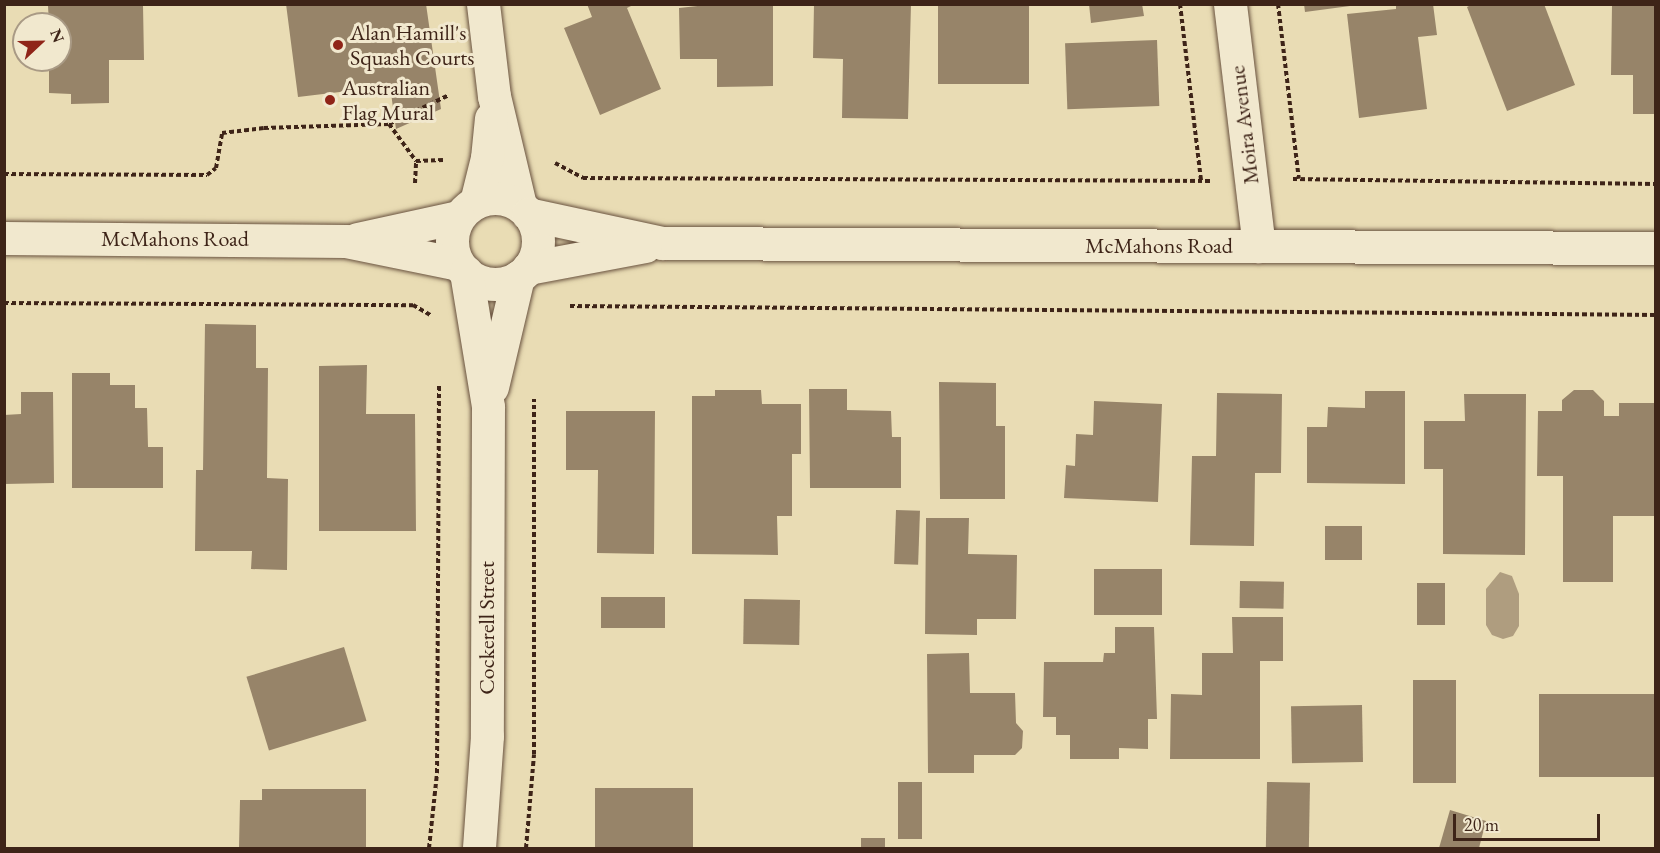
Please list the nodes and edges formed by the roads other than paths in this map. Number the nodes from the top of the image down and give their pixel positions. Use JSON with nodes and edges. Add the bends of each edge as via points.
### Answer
{"nodes":[{"id":1,"x":483,"y":4,"type":"edge"},
{"id":2,"x":1230,"y":4,"type":"edge"},
{"id":3,"x":494,"y":96,"type":"junction"},
{"id":4,"x":467,"y":210,"type":"junction"},
{"id":5,"x":524,"y":210,"type":"junction"},
{"id":6,"x":4,"y":238,"type":"edge"},
{"id":7,"x":346,"y":241,"type":"junction"},
{"id":8,"x":662,"y":243,"type":"junction"},
{"id":9,"x":1259,"y":246,"type":"junction"},
{"id":10,"x":1656,"y":248,"type":"edge"},
{"id":11,"x":462,"y":268,"type":"junction"},
{"id":12,"x":523,"y":273,"type":"junction"},
{"id":13,"x":488,"y":406,"type":"junction"},
{"id":14,"x":479,"y":849,"type":"edge"}],
"edges":[{"from":1,"to":3,"type":"street"},
{"from":2,"to":9,"type":"street","name":"Moira Avenue"},
{"from":3,"to":4,"type":"street","via":[[487,158]]},
{"from":3,"to":5,"type":"street"},
{"from":4,"to":5,"type":"street","via":[[504,199]]},
{"from":4,"to":7,"type":"street","name":"McMahons Road"},
{"from":4,"to":11,"type":"street","via":[[452,235]]},
{"from":5,"to":8,"type":"street","name":"McMahons Road"},
{"from":5,"to":12,"type":"street","via":[[537,241]]},
{"from":6,"to":7,"type":"street","name":"McMahons Road"},
{"from":7,"to":11,"type":"street","name":"McMahons Road"},
{"from":8,"to":9,"type":"street","name":"McMahons Road"},
{"from":8,"to":12,"type":"street","name":"McMahons Road"},
{"from":9,"to":10,"type":"street","name":"McMahons Road"},
{"from":11,"to":12,"type":"street","via":[[491,284]]},
{"from":11,"to":13,"type":"street","name":"Cockerell Street"},
{"from":12,"to":13,"type":"street","name":"Cockerell Street"},
{"from":13,"to":14,"type":"street","name":"Cockerell Street","via":[[487,736]]}]}
